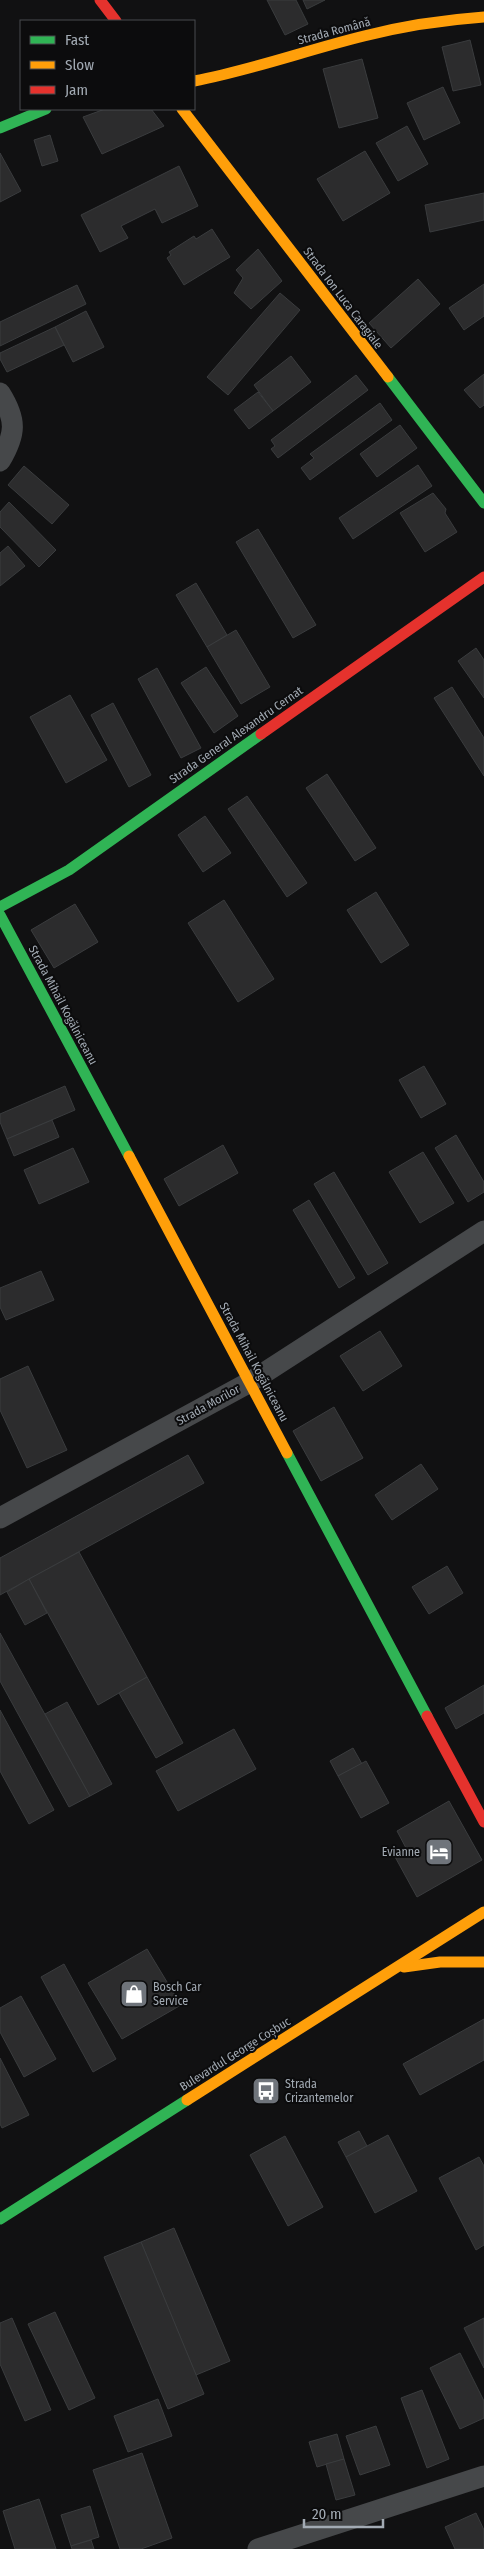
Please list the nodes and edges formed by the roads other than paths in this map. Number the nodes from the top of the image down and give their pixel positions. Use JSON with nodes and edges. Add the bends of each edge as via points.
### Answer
{"nodes":[{"id":1,"x":100,"y":0,"type":"edge"},
{"id":2,"x":484,"y":17,"type":"edge"},
{"id":3,"x":115,"y":20,"type":"edge"},
{"id":4,"x":195,"y":81,"type":"edge"},
{"id":5,"x":44,"y":110,"type":"edge"},
{"id":6,"x":183,"y":110,"type":"edge"},
{"id":7,"x":0,"y":128,"type":"edge"},
{"id":8,"x":0,"y":393,"type":"edge"},
{"id":9,"x":0,"y":461,"type":"edge"},
{"id":10,"x":484,"y":503,"type":"edge"},
{"id":11,"x":484,"y":577,"type":"edge"},
{"id":12,"x":0,"y":907,"type":"edge"},
{"id":13,"x":0,"y":915,"type":"edge"},
{"id":14,"x":484,"y":1231,"type":"edge"},
{"id":15,"x":250,"y":1382,"type":"junction"},
{"id":16,"x":0,"y":1518,"type":"edge"},
{"id":17,"x":484,"y":1822,"type":"edge"},
{"id":18,"x":484,"y":1912,"type":"edge"},
{"id":19,"x":484,"y":1962,"type":"edge"},
{"id":20,"x":396,"y":1969,"type":"junction"},
{"id":21,"x":0,"y":2219,"type":"edge"},
{"id":22,"x":484,"y":2476,"type":"edge"},
{"id":23,"x":258,"y":2549,"type":"edge"}],
"edges":[{"from":1,"to":3,"type":"street"},
{"from":2,"to":4,"type":"street","name":"Strada Română","via":[[415,25],[364,36],[232,75]]},
{"from":5,"to":7,"type":"street"},
{"from":6,"to":10,"type":"street","name":"Strada Ion Luca Caragiale"},
{"from":8,"to":9,"type":"street","via":[[14,424],[10,445]]},
{"from":11,"to":12,"type":"street","name":"Strada General Alexandru Cernat","via":[[68,870]]},
{"from":13,"to":15,"type":"street","name":"Strada Mihail Kogălniceanu"},
{"from":14,"to":15,"type":"street","name":"Strada Morilor"},
{"from":15,"to":16,"type":"street","name":"Strada Morilor"},
{"from":15,"to":17,"type":"street","name":"Strada Mihail Kogălniceanu"},
{"from":18,"to":20,"type":"street","name":"Bulevardul George Coșbuc"},
{"from":19,"to":20,"type":"street","via":[[440,1962]]},
{"from":20,"to":21,"type":"street","name":"Bulevardul George Coșbuc"},
{"from":22,"to":23,"type":"street"}]}
